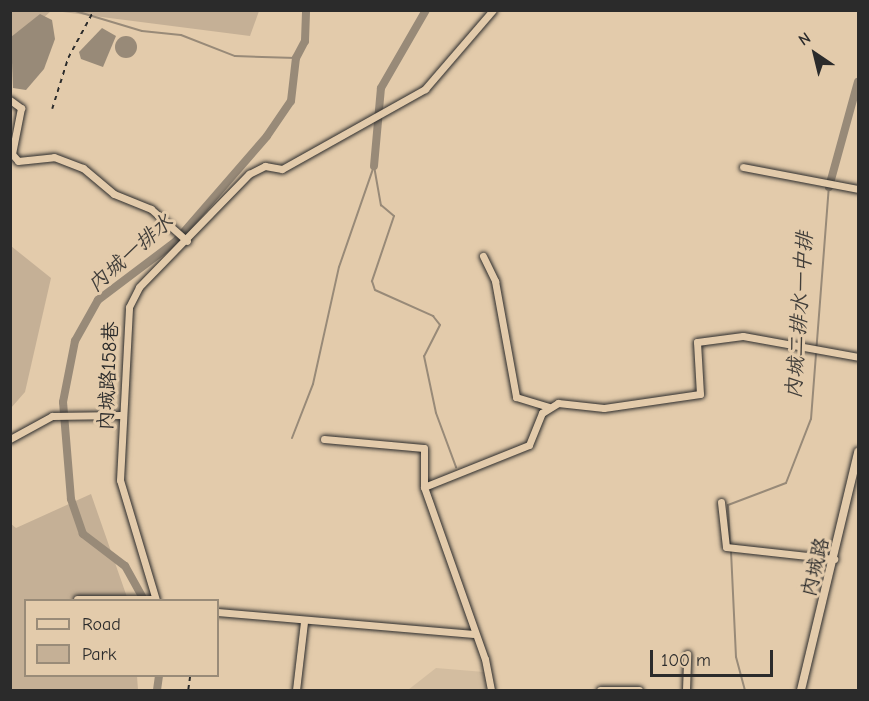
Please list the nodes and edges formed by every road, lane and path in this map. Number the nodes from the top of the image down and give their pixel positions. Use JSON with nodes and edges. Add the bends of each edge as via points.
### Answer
{"nodes":[{"id":1,"x":94,"y":10,"type":"edge"},
{"id":2,"x":158,"y":10,"type":"edge"},
{"id":3,"x":164,"y":10,"type":"edge"},
{"id":4,"x":224,"y":10,"type":"edge"},
{"id":5,"x":246,"y":10,"type":"edge"},
{"id":6,"x":493,"y":10,"type":"edge"},
{"id":7,"x":10,"y":100,"type":"edge"},
{"id":8,"x":52,"y":109,"type":"dead end"},
{"id":9,"x":743,"y":167,"type":"dead end"},
{"id":10,"x":858,"y":189,"type":"edge"},
{"id":11,"x":185,"y":240,"type":"junction"},
{"id":12,"x":483,"y":256,"type":"dead end"},
{"id":13,"x":858,"y":357,"type":"edge"},
{"id":14,"x":548,"y":407,"type":"junction"},
{"id":15,"x":121,"y":415,"type":"junction"},
{"id":16,"x":10,"y":439,"type":"edge"},
{"id":17,"x":324,"y":439,"type":"dead end"},
{"id":18,"x":858,"y":452,"type":"edge"},
{"id":19,"x":424,"y":487,"type":"junction"},
{"id":20,"x":721,"y":502,"type":"dead end"},
{"id":21,"x":834,"y":559,"type":"junction"},
{"id":22,"x":77,"y":599,"type":"edge"},
{"id":23,"x":137,"y":599,"type":"edge"},
{"id":24,"x":153,"y":599,"type":"edge"},
{"id":25,"x":219,"y":612,"type":"edge"},
{"id":26,"x":304,"y":622,"type":"junction"},
{"id":27,"x":474,"y":634,"type":"junction"},
{"id":28,"x":687,"y":654,"type":"dead end"},
{"id":29,"x":296,"y":690,"type":"edge"},
{"id":30,"x":490,"y":690,"type":"edge"},
{"id":31,"x":600,"y":690,"type":"edge"},
{"id":32,"x":639,"y":690,"type":"edge"},
{"id":33,"x":686,"y":690,"type":"edge"},
{"id":34,"x":801,"y":690,"type":"edge"}],
"edges":[{"from":1,"to":8,"type":"path","via":[[68,58]]},
{"from":2,"to":3,"type":"path"},
{"from":4,"to":5,"type":"path"},
{"from":6,"to":11,"type":"street","name":"內城路158巷","via":[[425,89],[282,169],[265,166],[249,174]]},
{"from":7,"to":11,"type":"street","via":[[21,108],[12,154],[18,161],[54,157],[83,168],[114,194],[151,209]]},
{"from":9,"to":10,"type":"street"},
{"from":11,"to":15,"type":"street","name":"內城路158巷","via":[[139,287],[129,307]]},
{"from":12,"to":14,"type":"street","via":[[495,281],[516,397]]},
{"from":13,"to":14,"type":"street","via":[[743,336],[697,342],[700,394],[604,408]]},
{"from":14,"to":19,"type":"street","via":[[529,445]]},
{"from":15,"to":16,"type":"street","via":[[58,416]]},
{"from":15,"to":24,"type":"street","name":"內城路158巷","via":[[120,480]]},
{"from":17,"to":19,"type":"street","via":[[424,448]]},
{"from":18,"to":21,"type":"street","name":"內城路"},
{"from":19,"to":27,"type":"street"},
{"from":20,"to":21,"type":"street","via":[[726,547]]},
{"from":21,"to":34,"type":"street","name":"內城路"},
{"from":22,"to":23,"type":"street"},
{"from":25,"to":26,"type":"street"},
{"from":26,"to":27,"type":"street"},
{"from":26,"to":29,"type":"street"},
{"from":27,"to":30,"type":"street"},
{"from":28,"to":33,"type":"street"},
{"from":31,"to":32,"type":"street"}]}
